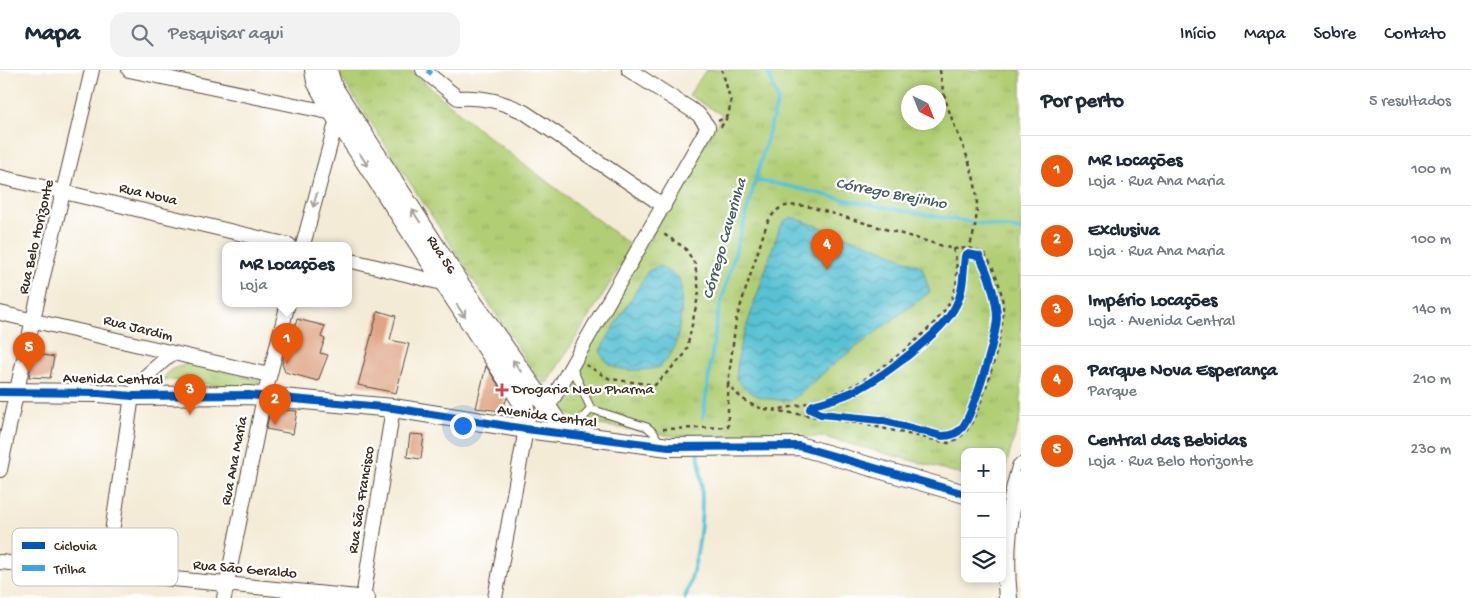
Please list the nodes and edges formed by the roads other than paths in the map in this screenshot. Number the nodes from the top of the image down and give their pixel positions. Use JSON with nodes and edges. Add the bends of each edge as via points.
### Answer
{"nodes":[{"id":1,"x":92,"y":70,"type":"edge"},
{"id":2,"x":129,"y":70,"type":"edge"},
{"id":3,"x":314,"y":70,"type":"edge"},
{"id":4,"x":328,"y":70,"type":"edge"},
{"id":5,"x":423,"y":70,"type":"edge"},
{"id":6,"x":629,"y":70,"type":"edge"},
{"id":7,"x":335,"y":116,"type":"junction"},
{"id":8,"x":0,"y":177,"type":"edge"},
{"id":9,"x":64,"y":192,"type":"junction"},
{"id":10,"x":664,"y":206,"type":"junction"},
{"id":11,"x":276,"y":242,"type":"edge"},
{"id":12,"x":304,"y":242,"type":"edge"},
{"id":13,"x":352,"y":261,"type":"edge"},
{"id":14,"x":442,"y":283,"type":"junction"},
{"id":15,"x":287,"y":307,"type":"edge"},
{"id":16,"x":0,"y":313,"type":"edge"},
{"id":17,"x":34,"y":320,"type":"junction"},
{"id":18,"x":171,"y":354,"type":"junction"},
{"id":19,"x":574,"y":363,"type":"junction"},
{"id":20,"x":269,"y":375,"type":"junction"},
{"id":21,"x":8,"y":393,"type":"edge"},
{"id":22,"x":132,"y":396,"type":"junction"},
{"id":23,"x":264,"y":397,"type":"junction"},
{"id":24,"x":393,"y":408,"type":"junction"},
{"id":25,"x":547,"y":409,"type":"junction"},
{"id":26,"x":591,"y":410,"type":"junction"},
{"id":27,"x":526,"y":429,"type":"junction"},
{"id":28,"x":571,"y":434,"type":"junction"},
{"id":29,"x":665,"y":447,"type":"junction"},
{"id":30,"x":1021,"y":467,"type":"edge"},
{"id":31,"x":0,"y":470,"type":"edge"},
{"id":32,"x":1018,"y":486,"type":"edge"},
{"id":33,"x":962,"y":493,"type":"edge"},
{"id":34,"x":1006,"y":506,"type":"edge"},
{"id":35,"x":113,"y":528,"type":"edge"},
{"id":36,"x":1005,"y":538,"type":"edge"},
{"id":37,"x":178,"y":584,"type":"edge"},
{"id":38,"x":225,"y":592,"type":"edge"},
{"id":39,"x":362,"y":598,"type":"edge"},
{"id":40,"x":368,"y":598,"type":"edge"},
{"id":41,"x":495,"y":598,"type":"edge"},
{"id":42,"x":1008,"y":598,"type":"edge"}],
"edges":[{"from":1,"to":9,"type":"street","name":"Rua Belo Horizonte"},
{"from":2,"to":7,"type":"street"},
{"from":3,"to":7,"type":"street","name":"Rua 56","via":[[316,82]]},
{"from":25,"to":4,"type":"street","name":"Rua 56","one_way":true,"via":[[444,259],[333,86]]},
{"from":5,"to":10,"type":"street","via":[[458,98],[501,101],[524,112]]},
{"from":6,"to":10,"type":"street","via":[[698,114],[708,126]]},
{"from":7,"to":12,"type":"street","one_way":true},
{"from":7,"to":14,"type":"street","name":"Rua 56","one_way":true},
{"from":8,"to":9,"type":"street","name":"Rua Nova"},
{"from":9,"to":11,"type":"street","name":"Rua Nova"},
{"from":9,"to":17,"type":"street","name":"Rua Belo Horizonte"},
{"from":10,"to":19,"type":"street"},
{"from":13,"to":14,"type":"street"},
{"from":14,"to":27,"type":"street","name":"Rua 56","one_way":true,"via":[[525,407]]},
{"from":15,"to":20,"type":"street","name":"Rua Ana Maria"},
{"from":16,"to":17,"type":"street","name":"Rua Jardim"},
{"from":17,"to":18,"type":"street","name":"Rua Jardim"},
{"from":17,"to":21,"type":"street","name":"Rua Belo Horizonte"},
{"from":18,"to":20,"type":"street","name":"Rua Jardim"},
{"from":18,"to":22,"type":"street","name":"Avenida Central","via":[[145,377]]},
{"from":19,"to":25,"type":"street"},
{"from":19,"to":26,"type":"lane"},
{"from":20,"to":23,"type":"street","name":"Rua Ana Maria"},
{"from":21,"to":22,"type":"street","name":"Avenida Central"},
{"from":21,"to":31,"type":"street","name":"Rua Belo Horizonte"},
{"from":22,"to":23,"type":"street","name":"Avenida Central"},
{"from":22,"to":35,"type":"street"},
{"from":23,"to":24,"type":"street","name":"Avenida Central"},
{"from":23,"to":38,"type":"street","name":"Rua Ana Maria"},
{"from":24,"to":27,"type":"street","name":"Avenida Central"},
{"from":24,"to":39,"type":"street","name":"Rua São Francisco"},
{"from":25,"to":28,"type":"street","name":"Rua 56"},
{"from":26,"to":28,"type":"lane"},
{"from":26,"to":29,"type":"lane","via":[[647,427]]},
{"from":27,"to":28,"type":"street","name":"Avenida Central"},
{"from":27,"to":41,"type":"street"},
{"from":28,"to":29,"type":"street","name":"Avenida Central"},
{"from":29,"to":33,"type":"street","name":"Avenida Central","via":[[799,446]]},
{"from":30,"to":32,"type":"street"},
{"from":32,"to":34,"type":"street"},
{"from":36,"to":42,"type":"street"},
{"from":37,"to":38,"type":"street","name":"Rua São Geraldo"},
{"from":38,"to":39,"type":"street","name":"Rua São Geraldo"},
{"from":39,"to":40,"type":"street","name":"Rua São Geraldo"}]}
